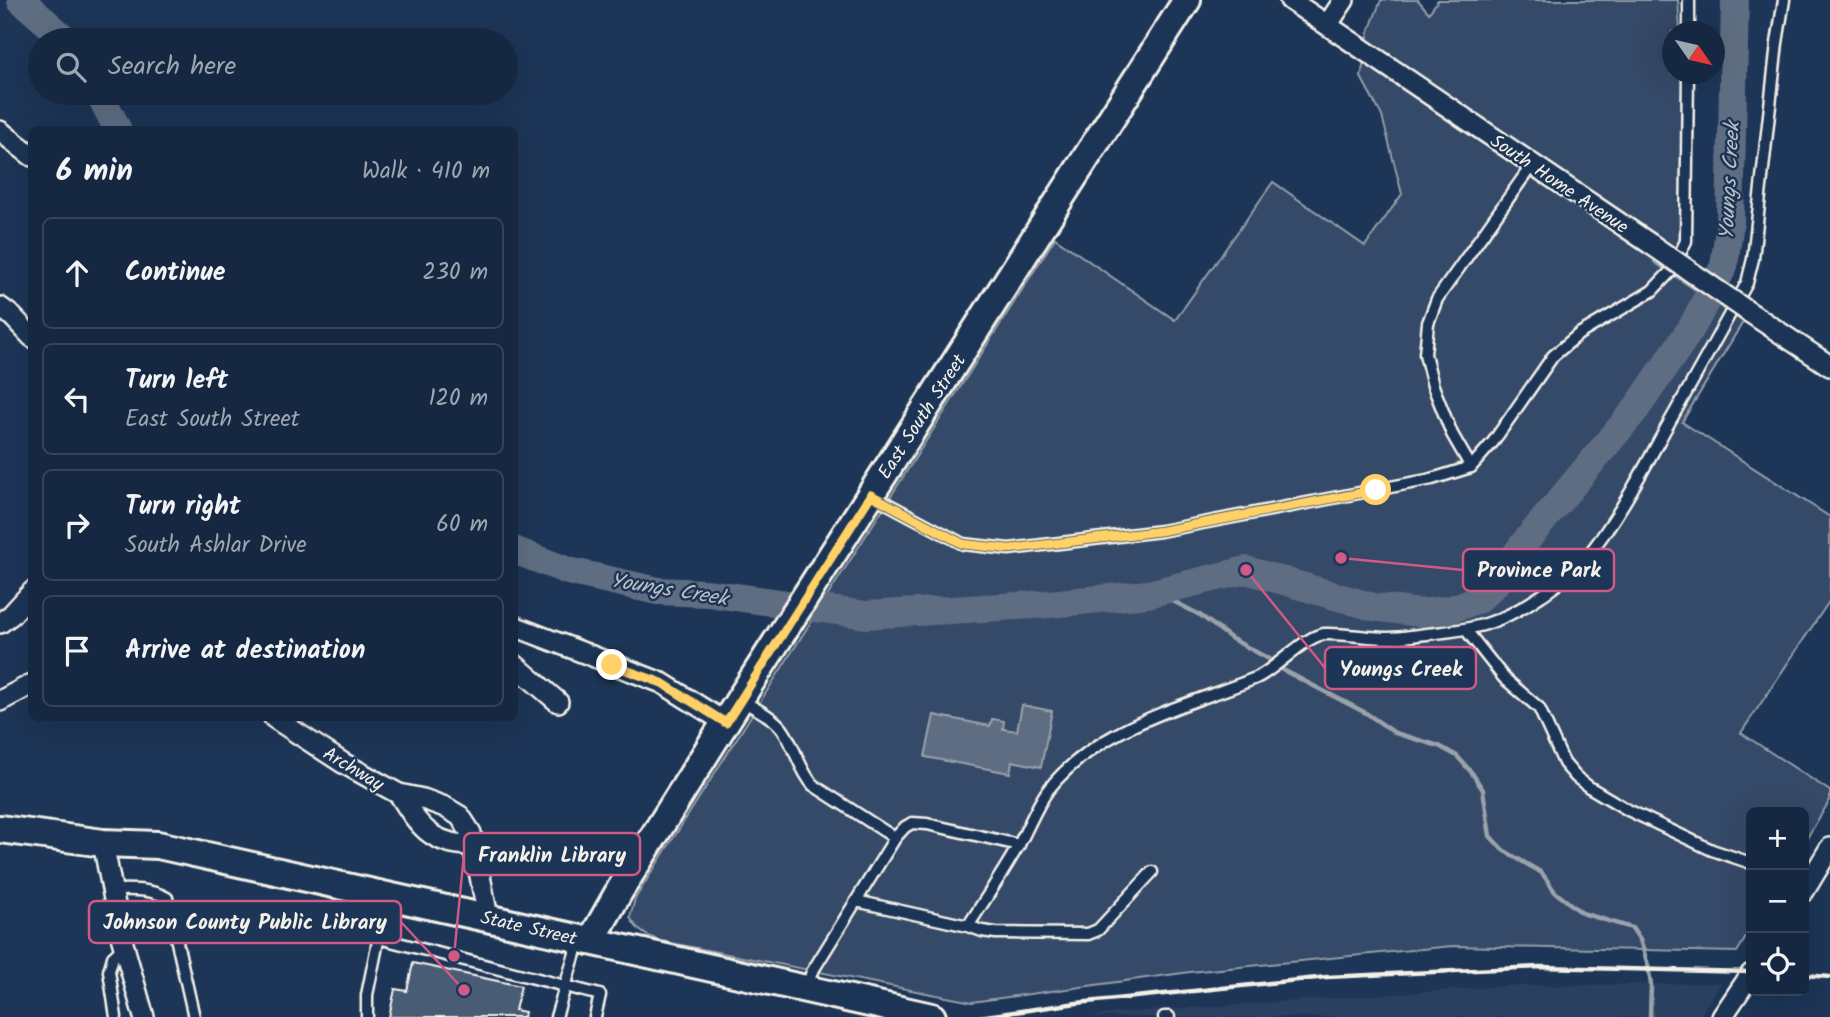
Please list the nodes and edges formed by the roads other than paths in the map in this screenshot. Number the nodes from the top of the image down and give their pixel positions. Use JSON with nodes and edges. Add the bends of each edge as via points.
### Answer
{"nodes":[{"id":1,"x":1187,"y":0,"type":"edge"},
{"id":2,"x":1290,"y":0,"type":"edge"},
{"id":3,"x":1344,"y":0,"type":"edge"},
{"id":4,"x":1689,"y":0,"type":"edge"},
{"id":5,"x":1784,"y":0,"type":"edge"},
{"id":6,"x":1689,"y":21,"type":"edge"},
{"id":7,"x":1328,"y":24,"type":"junction"},
{"id":8,"x":1689,"y":84,"type":"edge"},
{"id":9,"x":0,"y":131,"type":"edge"},
{"id":10,"x":28,"y":153,"type":"edge"},
{"id":11,"x":1532,"y":165,"type":"junction"},
{"id":12,"x":0,"y":307,"type":"edge"},
{"id":13,"x":28,"y":333,"type":"edge"},
{"id":14,"x":1830,"y":366,"type":"edge"},
{"id":15,"x":1471,"y":467,"type":"junction"},
{"id":16,"x":871,"y":495,"type":"junction"},
{"id":17,"x":28,"y":596,"type":"edge"},
{"id":18,"x":0,"y":623,"type":"edge"},
{"id":19,"x":518,"y":628,"type":"edge"},
{"id":20,"x":1466,"y":630,"type":"junction"},
{"id":21,"x":518,"y":667,"type":"edge"},
{"id":22,"x":28,"y":686,"type":"edge"},
{"id":23,"x":743,"y":695,"type":"junction"},
{"id":24,"x":0,"y":701,"type":"edge"},
{"id":25,"x":558,"y":702,"type":"dead end"},
{"id":26,"x":279,"y":721,"type":"edge"},
{"id":27,"x":726,"y":723,"type":"junction"},
{"id":28,"x":399,"y":794,"type":"junction"},
{"id":29,"x":0,"y":829,"type":"edge"},
{"id":30,"x":895,"y":838,"type":"junction"},
{"id":31,"x":103,"y":843,"type":"junction"},
{"id":32,"x":472,"y":845,"type":"junction"},
{"id":33,"x":1019,"y":845,"type":"junction"},
{"id":34,"x":1830,"y":848,"type":"edge"},
{"id":35,"x":1746,"y":861,"type":"edge"},
{"id":36,"x":1152,"y":872,"type":"dead end"},
{"id":37,"x":1809,"y":878,"type":"edge"},
{"id":38,"x":113,"y":890,"type":"junction"},
{"id":39,"x":387,"y":895,"type":"junction"},
{"id":40,"x":856,"y":901,"type":"junction"},
{"id":41,"x":488,"y":917,"type":"junction"},
{"id":42,"x":968,"y":926,"type":"junction"},
{"id":43,"x":379,"y":938,"type":"junction"},
{"id":44,"x":585,"y":940,"type":"junction"},
{"id":45,"x":124,"y":947,"type":"junction"},
{"id":46,"x":1746,"y":982,"type":"edge"},
{"id":47,"x":565,"y":985,"type":"junction"},
{"id":48,"x":805,"y":990,"type":"junction"},
{"id":49,"x":116,"y":1017,"type":"edge"},
{"id":50,"x":144,"y":1017,"type":"edge"},
{"id":51,"x":194,"y":1017,"type":"edge"},
{"id":52,"x":367,"y":1017,"type":"edge"},
{"id":53,"x":556,"y":1017,"type":"edge"},
{"id":54,"x":595,"y":1017,"type":"edge"},
{"id":55,"x":932,"y":1017,"type":"edge"},
{"id":56,"x":1723,"y":1017,"type":"edge"}],
"edges":[{"from":1,"to":16,"type":"street","name":"East South Street"},
{"from":2,"to":7,"type":"street","name":"South Home Avenue"},
{"from":3,"to":7,"type":"street"},
{"from":4,"to":6,"type":"lane"},
{"from":5,"to":20,"type":"lane","via":[[1747,283],[1619,511],[1583,561],[1510,616]]},
{"from":7,"to":11,"type":"street","name":"South Home Avenue"},
{"from":8,"to":15,"type":"lane","via":[[1686,241],[1672,270],[1652,290],[1579,334],[1553,356]]},
{"from":9,"to":10,"type":"street"},
{"from":11,"to":14,"type":"street","name":"South Home Avenue","bridge":true},
{"from":11,"to":15,"type":"lane","via":[[1437,299],[1428,323],[1425,354],[1433,386]]},
{"from":12,"to":13,"type":"street"},
{"from":15,"to":16,"type":"lane","via":[[1432,479],[1161,531],[1009,549],[963,544]]},
{"from":16,"to":23,"type":"street","name":"East South Street"},
{"from":17,"to":18,"type":"street"},
{"from":19,"to":27,"type":"street","via":[[662,683]]},
{"from":20,"to":33,"type":"lane","via":[[1391,638],[1321,634],[1258,677],[1124,730],[1082,757],[1038,804]]},
{"from":20,"to":35,"type":"lane","via":[[1504,678],[1539,708],[1564,763],[1576,777],[1628,810]]},
{"from":21,"to":25,"type":"street"},
{"from":22,"to":24,"type":"street"},
{"from":23,"to":27,"type":"street","name":"East South Street"},
{"from":23,"to":30,"type":"lane","via":[[778,724],[813,785]]},
{"from":26,"to":28,"type":"street","name":"Archway"},
{"from":27,"to":44,"type":"street","name":"East South Street"},
{"from":28,"to":32,"type":"street","name":"Archway","via":[[429,834],[444,842]]},
{"from":28,"to":32,"type":"street","name":"Archway","via":[[460,816],[471,833]]},
{"from":29,"to":31,"type":"street","name":"State Street"},
{"from":30,"to":33,"type":"lane","via":[[912,823]]},
{"from":30,"to":40,"type":"lane"},
{"from":31,"to":38,"type":"street"},
{"from":31,"to":39,"type":"street","name":"State Street","via":[[158,845]]},
{"from":32,"to":41,"type":"street","name":"Archway"},
{"from":33,"to":42,"type":"lane"},
{"from":34,"to":37,"type":"street"},
{"from":36,"to":42,"type":"lane","via":[[1098,930],[1088,933],[996,933]]},
{"from":38,"to":45,"type":"street"},
{"from":38,"to":51,"type":"lane","via":[[153,891],[167,898]]},
{"from":39,"to":41,"type":"street","name":"State Street"},
{"from":39,"to":43,"type":"lane"},
{"from":40,"to":42,"type":"lane"},
{"from":40,"to":48,"type":"lane"},
{"from":41,"to":44,"type":"street","name":"State Street"},
{"from":43,"to":47,"type":"lane"},
{"from":43,"to":52,"type":"lane"},
{"from":44,"to":47,"type":"lane"},
{"from":44,"to":48,"type":"street","name":"State Street"},
{"from":45,"to":49,"type":"lane","via":[[113,957],[108,971]]},
{"from":45,"to":50,"type":"street"},
{"from":46,"to":56,"type":"street"},
{"from":47,"to":53,"type":"lane"},
{"from":47,"to":54,"type":"lane","via":[[600,995]]},
{"from":48,"to":55,"type":"street","name":"State Street"}]}
